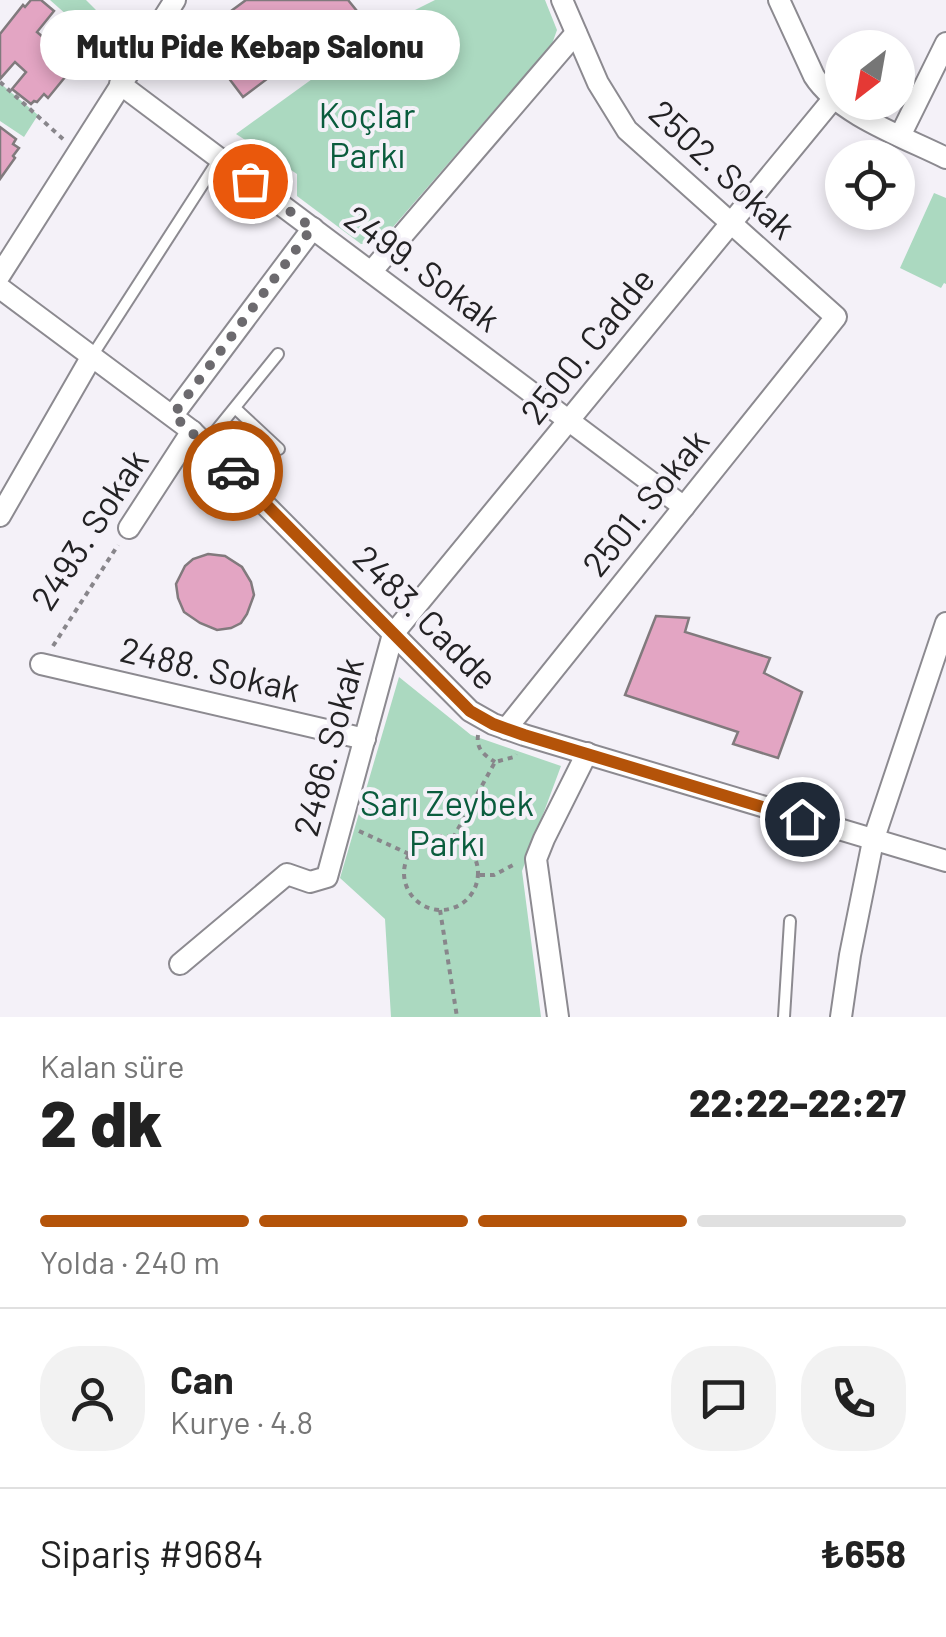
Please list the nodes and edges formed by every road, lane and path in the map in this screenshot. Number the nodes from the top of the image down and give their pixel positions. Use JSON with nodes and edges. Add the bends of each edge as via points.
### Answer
{"nodes":[{"id":1,"x":175,"y":0,"type":"edge"},
{"id":2,"x":562,"y":0,"type":"edge"},
{"id":3,"x":779,"y":0,"type":"edge"},
{"id":4,"x":576,"y":33,"type":"junction"},
{"id":5,"x":946,"y":43,"type":"edge"},
{"id":6,"x":0,"y":82,"type":"edge"},
{"id":7,"x":120,"y":84,"type":"junction"},
{"id":8,"x":825,"y":89,"type":"edge"},
{"id":9,"x":825,"y":108,"type":"edge"},
{"id":10,"x":872,"y":120,"type":"edge"},
{"id":11,"x":900,"y":136,"type":"junction"},
{"id":12,"x":78,"y":152,"type":"junction"},
{"id":13,"x":219,"y":158,"type":"junction"},
{"id":14,"x":946,"y":158,"type":"edge"},
{"id":15,"x":730,"y":224,"type":"junction"},
{"id":16,"x":312,"y":228,"type":"junction"},
{"id":17,"x":371,"y":272,"type":"junction"},
{"id":18,"x":0,"y":275,"type":"edge"},
{"id":19,"x":0,"y":288,"type":"edge"},
{"id":20,"x":836,"y":317,"type":"joint"},
{"id":21,"x":278,"y":354,"type":"dead end"},
{"id":22,"x":92,"y":356,"type":"junction"},
{"id":23,"x":235,"y":408,"type":"junction"},
{"id":24,"x":173,"y":415,"type":"junction"},
{"id":25,"x":569,"y":420,"type":"junction"},
{"id":26,"x":199,"y":437,"type":"junction"},
{"id":27,"x":280,"y":450,"type":"dead end"},
{"id":28,"x":3,"y":505,"type":"edge"},
{"id":29,"x":684,"y":507,"type":"junction"},
{"id":30,"x":129,"y":528,"type":"joint"},
{"id":31,"x":946,"y":622,"type":"edge"},
{"id":32,"x":394,"y":634,"type":"junction"},
{"id":33,"x":940,"y":662,"type":"edge"},
{"id":34,"x":41,"y":664,"type":"joint"},
{"id":35,"x":480,"y":718,"type":"junction"},
{"id":36,"x":515,"y":732,"type":"junction"},
{"id":37,"x":365,"y":739,"type":"junction"},
{"id":38,"x":587,"y":753,"type":"junction"},
{"id":39,"x":495,"y":762,"type":"junction"},
{"id":40,"x":342,"y":823,"type":"junction"},
{"id":41,"x":453,"y":838,"type":"junction"},
{"id":42,"x":873,"y":841,"type":"junction"},
{"id":43,"x":409,"y":854,"type":"junction"},
{"id":44,"x":536,"y":859,"type":"junction"},
{"id":45,"x":946,"y":861,"type":"edge"},
{"id":46,"x":478,"y":875,"type":"junction"},
{"id":47,"x":440,"y":910,"type":"junction"},
{"id":48,"x":790,"y":921,"type":"dead end"},
{"id":49,"x":180,"y":964,"type":"dead end"},
{"id":50,"x":458,"y":1017,"type":"edge"},
{"id":51,"x":558,"y":1017,"type":"edge"},
{"id":52,"x":784,"y":1017,"type":"edge"},
{"id":53,"x":841,"y":1017,"type":"edge"}],
"edges":[{"from":1,"to":7,"type":"street"},
{"from":2,"to":4,"type":"street","name":"2502. Sokak"},
{"from":3,"to":8,"type":"street"},
{"from":4,"to":15,"type":"street","name":"2502. Sokak","via":[[627,130]]},
{"from":4,"to":17,"type":"street"},
{"from":5,"to":11,"type":"street"},
{"from":6,"to":12,"type":"path"},
{"from":7,"to":12,"type":"street"},
{"from":7,"to":13,"type":"street","name":"2499. Sokak"},
{"from":9,"to":15,"type":"street","name":"2500. Cadde"},
{"from":10,"to":11,"type":"street"},
{"from":11,"to":14,"type":"street"},
{"from":12,"to":18,"type":"street"},
{"from":13,"to":16,"type":"street","name":"2499. Sokak"},
{"from":13,"to":22,"type":"lane"},
{"from":15,"to":20,"type":"street","name":"2502. Sokak"},
{"from":15,"to":25,"type":"street","name":"2500. Cadde"},
{"from":16,"to":17,"type":"street","name":"2499. Sokak"},
{"from":16,"to":24,"type":"street"},
{"from":17,"to":25,"type":"street","name":"2499. Sokak"},
{"from":19,"to":22,"type":"street","name":"2483. Cadde"},
{"from":20,"to":29,"type":"street","name":"2501. Sokak"},
{"from":21,"to":23,"type":"lane"},
{"from":22,"to":24,"type":"street","name":"2483. Cadde"},
{"from":22,"to":28,"type":"street"},
{"from":23,"to":26,"type":"lane"},
{"from":23,"to":27,"type":"lane"},
{"from":24,"to":26,"type":"street","name":"2483. Cadde"},
{"from":25,"to":29,"type":"street","name":"2499. Sokak"},
{"from":25,"to":32,"type":"street","name":"2500. Cadde"},
{"from":26,"to":30,"type":"street","name":"2493. Sokak"},
{"from":26,"to":32,"type":"street","name":"2483. Cadde"},
{"from":29,"to":36,"type":"street","name":"2501. Sokak"},
{"from":30,"to":34,"type":"path","name":"2493. Sokak"},
{"from":31,"to":33,"type":"street"},
{"from":32,"to":35,"type":"street","name":"2483. Cadde"},
{"from":32,"to":37,"type":"street","name":"2486. Sokak"},
{"from":33,"to":42,"type":"street"},
{"from":34,"to":37,"type":"street","name":"2488. Sokak"},
{"from":35,"to":36,"type":"street","name":"2483. Cadde"},
{"from":35,"to":39,"type":"path","via":[[477,743]]},
{"from":36,"to":38,"type":"street","name":"2483. Cadde"},
{"from":36,"to":39,"type":"path","via":[[514,757]]},
{"from":37,"to":40,"type":"street","name":"2486. Sokak"},
{"from":38,"to":42,"type":"street","name":"2483. Cadde"},
{"from":38,"to":44,"type":"street"},
{"from":39,"to":41,"type":"path"},
{"from":40,"to":43,"type":"path"},
{"from":40,"to":49,"type":"street","name":"2486. Sokak","via":[[327,876],[310,882],[287,874]]},
{"from":41,"to":43,"type":"path","via":[[428,838]]},
{"from":41,"to":46,"type":"path","via":[[472,852]]},
{"from":42,"to":45,"type":"street","name":"2483. Cadde"},
{"from":42,"to":53,"type":"street"},
{"from":43,"to":47,"type":"path","via":[[408,891]]},
{"from":44,"to":46,"type":"path","via":[[494,876]]},
{"from":44,"to":51,"type":"street"},
{"from":46,"to":47,"type":"path","via":[[462,904]]},
{"from":47,"to":50,"type":"path"},
{"from":48,"to":52,"type":"lane"}]}
